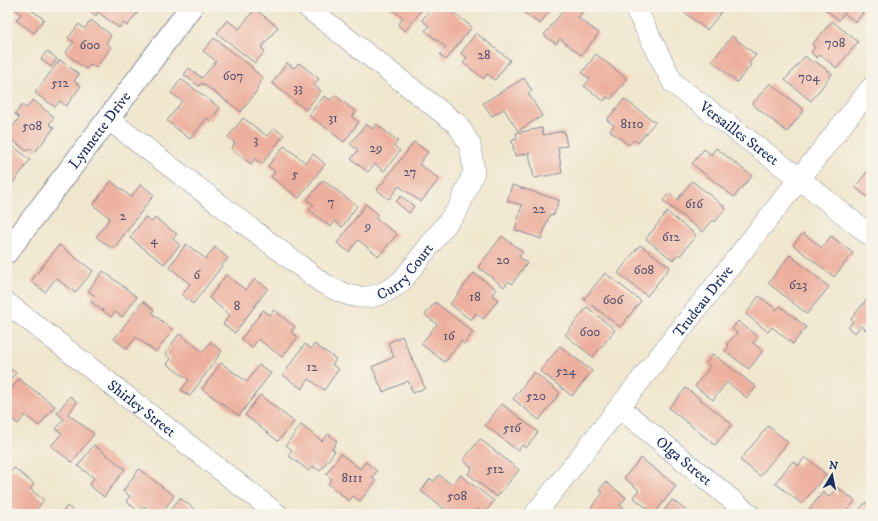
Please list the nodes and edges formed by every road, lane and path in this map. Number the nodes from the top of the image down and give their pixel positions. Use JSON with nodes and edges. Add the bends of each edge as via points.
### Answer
{"nodes":[{"id":1,"x":191,"y":7,"type":"edge"},
{"id":2,"x":307,"y":7,"type":"edge"},
{"id":3,"x":635,"y":7,"type":"edge"},
{"id":4,"x":871,"y":88,"type":"edge"},
{"id":5,"x":108,"y":119,"type":"junction"},
{"id":6,"x":800,"y":178,"type":"junction"},
{"id":7,"x":871,"y":236,"type":"edge"},
{"id":8,"x":7,"y":252,"type":"edge"},
{"id":9,"x":7,"y":303,"type":"edge"},
{"id":10,"x":620,"y":408,"type":"junction"},
{"id":11,"x":277,"y":514,"type":"edge"},
{"id":12,"x":535,"y":514,"type":"edge"},
{"id":13,"x":749,"y":514,"type":"edge"}],
"edges":[{"from":1,"to":5,"type":"street","name":"Lynnette Drive"},
{"from":2,"to":5,"type":"street","name":"Curry Court","via":[[458,125],[470,144],[474,172],[458,208],[402,282],[392,289],[364,298],[350,296],[321,282]]},
{"from":3,"to":6,"type":"street","name":"Versailles Street","via":[[673,83]]},
{"from":4,"to":6,"type":"street","name":"Trudeau Drive"},
{"from":5,"to":8,"type":"street","name":"Lynnette Drive"},
{"from":6,"to":7,"type":"street","name":"Versailles Street"},
{"from":6,"to":10,"type":"street","name":"Trudeau Drive"},
{"from":9,"to":11,"type":"street","name":"Shirley Street"},
{"from":10,"to":12,"type":"street","name":"Trudeau Drive"},
{"from":10,"to":13,"type":"street","name":"Olga Street"}]}
